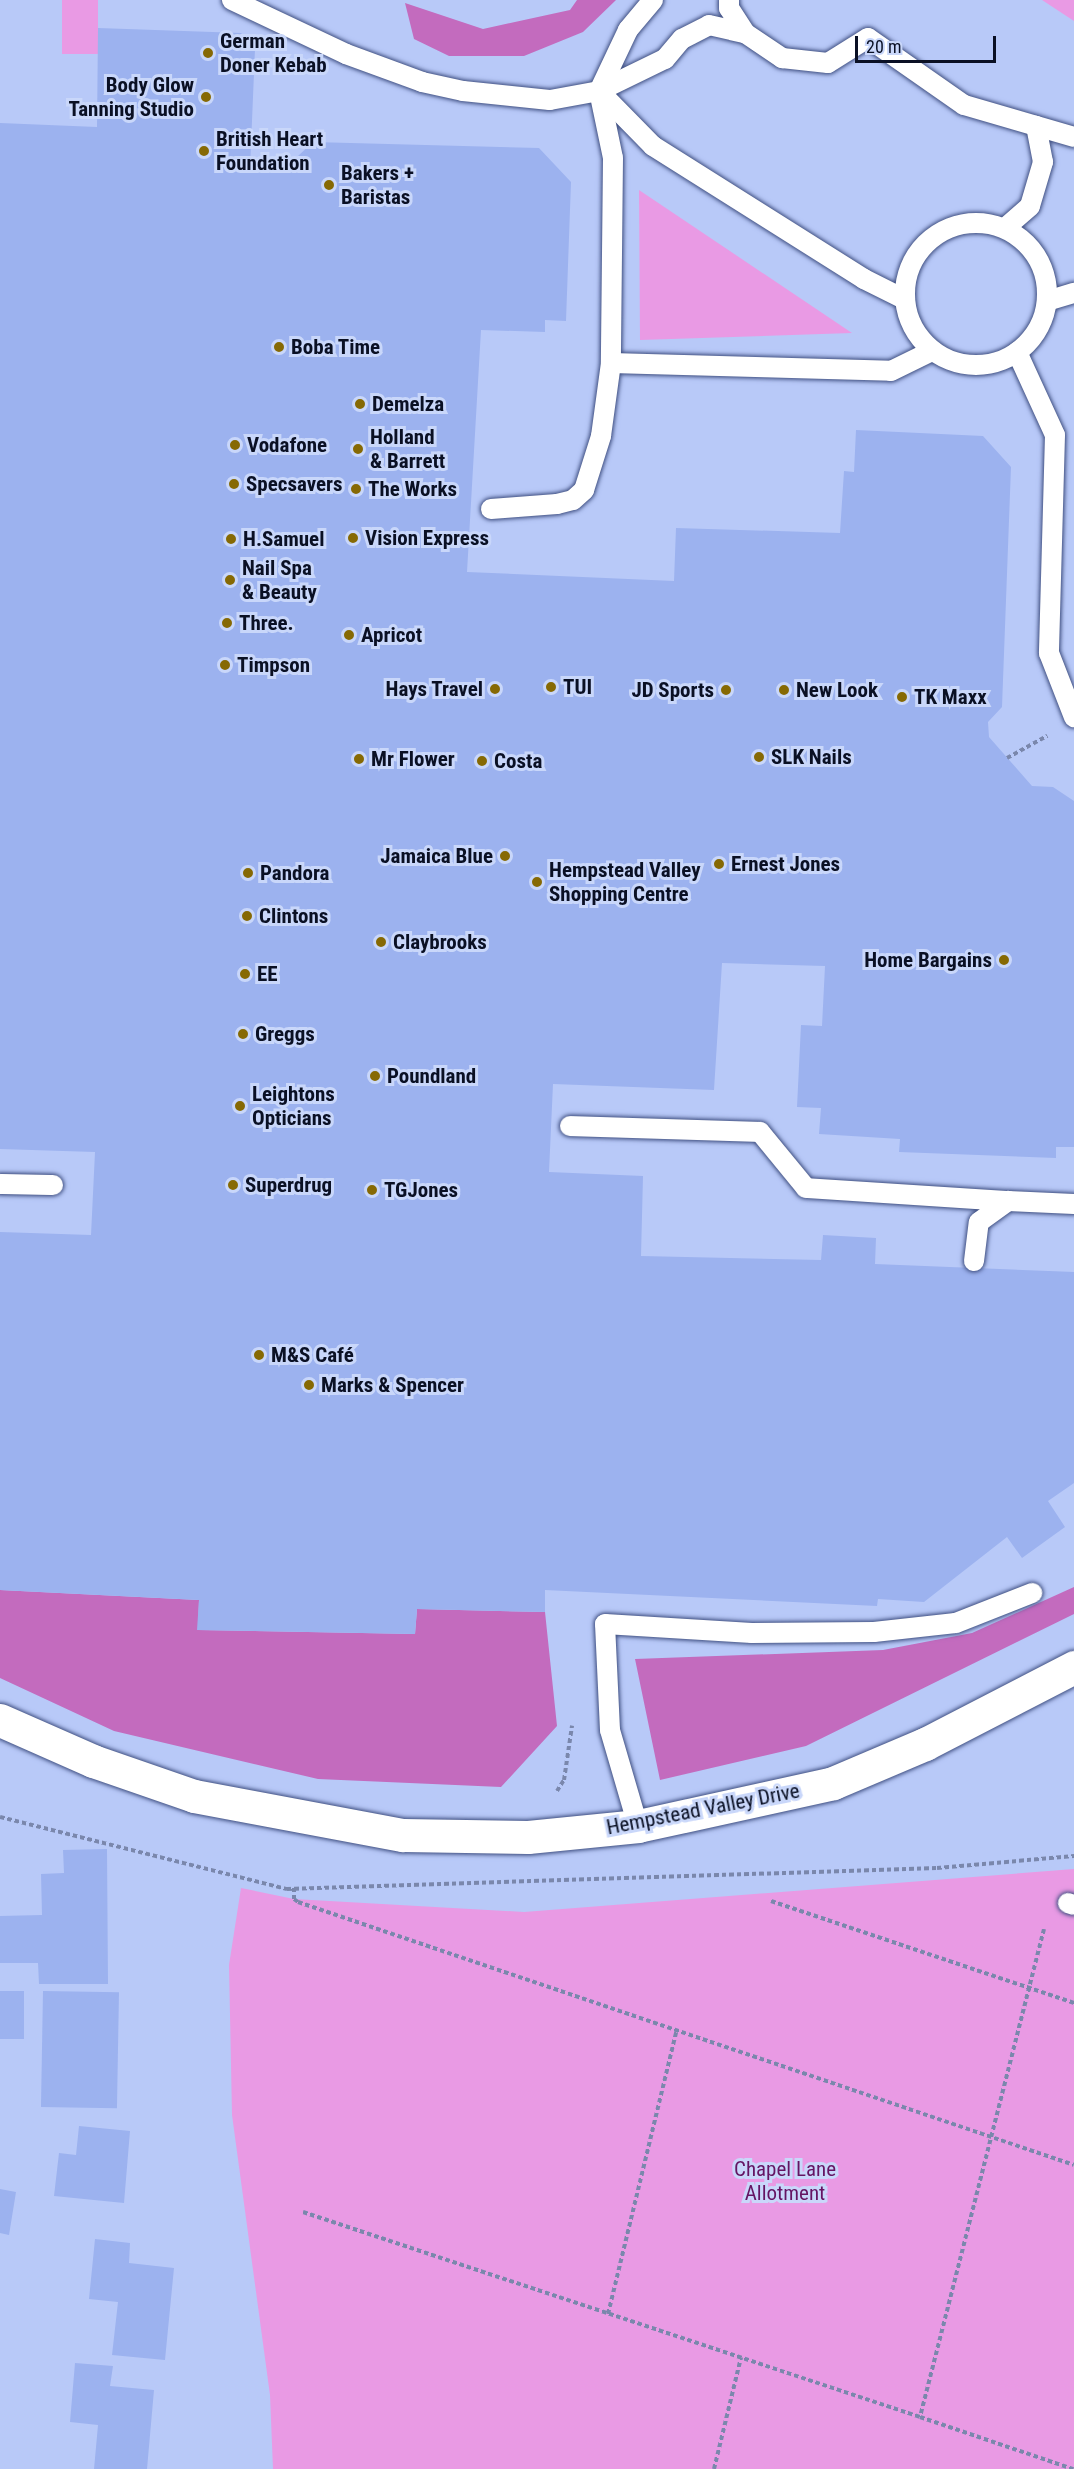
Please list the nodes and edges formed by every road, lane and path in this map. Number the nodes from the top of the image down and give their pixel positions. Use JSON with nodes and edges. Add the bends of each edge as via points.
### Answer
{"nodes":[{"id":1,"x":232,"y":0,"type":"edge"},
{"id":2,"x":654,"y":0,"type":"edge"},
{"id":3,"x":729,"y":0,"type":"edge"},
{"id":4,"x":745,"y":33,"type":"junction"},
{"id":5,"x":599,"y":91,"type":"junction"},
{"id":6,"x":1036,"y":126,"type":"junction"},
{"id":7,"x":1074,"y":137,"type":"edge"},
{"id":8,"x":1005,"y":228,"type":"junction"},
{"id":9,"x":1074,"y":293,"type":"edge"},
{"id":10,"x":904,"y":299,"type":"junction"},
{"id":11,"x":1047,"y":302,"type":"junction"},
{"id":12,"x":932,"y":351,"type":"junction"},
{"id":13,"x":1017,"y":352,"type":"junction"},
{"id":14,"x":610,"y":363,"type":"junction"},
{"id":15,"x":491,"y":509,"type":"dead end"},
{"id":16,"x":1074,"y":716,"type":"edge"},
{"id":17,"x":1007,"y":758,"type":"dead end"},
{"id":18,"x":570,"y":1126,"type":"dead end"},
{"id":19,"x":0,"y":1184,"type":"edge"},
{"id":20,"x":53,"y":1185,"type":"dead end"},
{"id":21,"x":1008,"y":1201,"type":"junction"},
{"id":22,"x":1074,"y":1204,"type":"edge"},
{"id":23,"x":974,"y":1261,"type":"dead end"},
{"id":24,"x":1032,"y":1593,"type":"dead end"},
{"id":25,"x":1074,"y":1667,"type":"edge"},
{"id":26,"x":574,"y":1715,"type":"dead end"},
{"id":27,"x":0,"y":1720,"type":"edge"},
{"id":28,"x":638,"y":1826,"type":"junction"},
{"id":29,"x":528,"y":1838,"type":"junction"},
{"id":30,"x":532,"y":1882,"type":"dead end"},
{"id":31,"x":294,"y":1888,"type":"dead end"},
{"id":32,"x":771,"y":1900,"type":"dead end"},
{"id":33,"x":1071,"y":1904,"type":"edge"},
{"id":34,"x":1026,"y":1988,"type":"junction"},
{"id":35,"x":1074,"y":2003,"type":"edge"},
{"id":36,"x":676,"y":2032,"type":"junction"},
{"id":37,"x":988,"y":2137,"type":"junction"},
{"id":38,"x":1074,"y":2165,"type":"edge"},
{"id":39,"x":303,"y":2212,"type":"dead end"},
{"id":40,"x":608,"y":2314,"type":"junction"},
{"id":41,"x":741,"y":2357,"type":"junction"},
{"id":42,"x":920,"y":2417,"type":"junction"},
{"id":43,"x":714,"y":2469,"type":"edge"},
{"id":44,"x":1073,"y":2469,"type":"edge"}],
"edges":[{"from":1,"to":5,"type":"lane","via":[[346,54],[422,82],[463,91],[550,100]]},
{"from":2,"to":5,"type":"lane","via":[[628,30]]},
{"from":3,"to":4,"type":"lane","via":[[729,8]]},
{"from":4,"to":5,"type":"lane","via":[[709,25],[682,39],[665,59]]},
{"from":4,"to":6,"type":"lane","via":[[782,58],[828,63],[868,38],[964,105]]},
{"from":5,"to":10,"type":"lane","via":[[653,146],[864,279]]},
{"from":5,"to":14,"type":"lane","via":[[613,158]]},
{"from":6,"to":7,"type":"lane"},
{"from":6,"to":8,"type":"lane","via":[[1043,162],[1030,206]]},
{"from":8,"to":10,"type":"lane","via":[[976,222],[945,229],[922,247],[912,261]]},
{"from":8,"to":11,"type":"lane","via":[[1032,250],[1044,272]]},
{"from":9,"to":11,"type":"lane"},
{"from":10,"to":12,"type":"lane","via":[[910,323]]},
{"from":11,"to":13,"type":"lane","via":[[1040,325]]},
{"from":12,"to":13,"type":"lane","via":[[962,364],[987,365]]},
{"from":12,"to":14,"type":"lane","via":[[891,371]]},
{"from":13,"to":16,"type":"lane","via":[[1055,435],[1049,653]]},
{"from":14,"to":15,"type":"lane","via":[[601,436],[584,490],[573,500],[557,504]]},
{"from":16,"to":17,"type":"path","via":[[1033,747]]},
{"from":18,"to":21,"type":"lane","via":[[760,1132],[806,1188]]},
{"from":19,"to":20,"type":"lane"},
{"from":21,"to":22,"type":"lane"},
{"from":21,"to":23,"type":"lane","via":[[979,1222]]},
{"from":24,"to":28,"type":"lane","via":[[956,1623],[874,1632],[752,1633],[605,1624],[610,1730]]},
{"from":25,"to":28,"type":"street","name":"Hempstead Valley Drive","via":[[925,1744],[833,1783]]},
{"from":26,"to":29,"type":"path","via":[[564,1780]]},
{"from":27,"to":29,"type":"street","name":"Hempstead Valley Drive","via":[[93,1761],[194,1796],[403,1834]]},
{"from":28,"to":29,"type":"street","name":"Hempstead Valley Drive"},
{"from":29,"to":30,"type":"path"},
{"from":31,"to":36,"type":"path","via":[[294,1899],[298,1902]]},
{"from":32,"to":34,"type":"path"},
{"from":33,"to":34,"type":"path","via":[[1061,1932],[1045,1925]]},
{"from":34,"to":35,"type":"path"},
{"from":34,"to":37,"type":"path"},
{"from":36,"to":37,"type":"path"},
{"from":36,"to":40,"type":"path"},
{"from":37,"to":38,"type":"path"},
{"from":37,"to":42,"type":"path"},
{"from":39,"to":40,"type":"path"},
{"from":40,"to":41,"type":"path"},
{"from":41,"to":42,"type":"path"},
{"from":41,"to":43,"type":"path"},
{"from":42,"to":44,"type":"path"}]}
